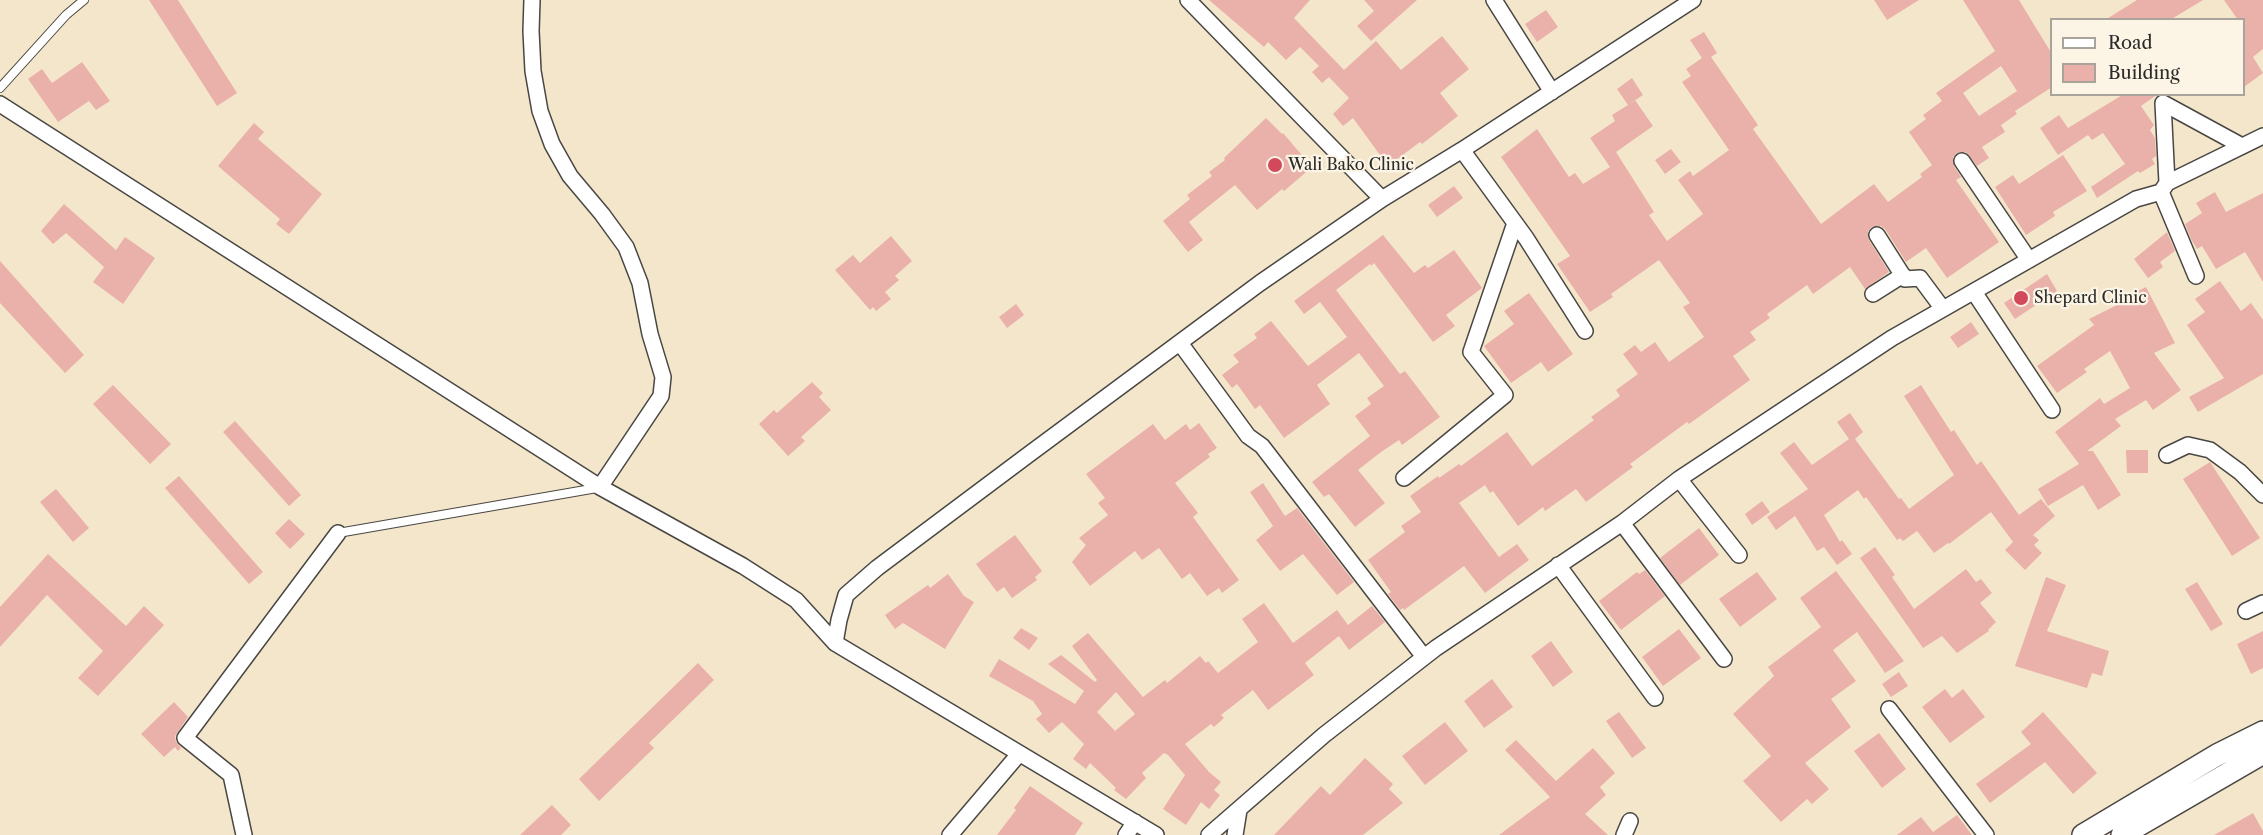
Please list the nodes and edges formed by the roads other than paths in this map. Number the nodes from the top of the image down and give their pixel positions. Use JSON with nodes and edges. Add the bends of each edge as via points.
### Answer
{"nodes":[{"id":1,"x":84,"y":0,"type":"edge"},
{"id":2,"x":532,"y":0,"type":"edge"},
{"id":3,"x":1188,"y":0,"type":"edge"},
{"id":4,"x":1494,"y":0,"type":"edge"},
{"id":5,"x":1693,"y":0,"type":"edge"},
{"id":6,"x":0,"y":88,"type":"edge"},
{"id":7,"x":1552,"y":92,"type":"junction"},
{"id":8,"x":0,"y":104,"type":"edge"},
{"id":9,"x":2263,"y":136,"type":"edge"},
{"id":10,"x":2242,"y":146,"type":"junction"},
{"id":11,"x":1462,"y":150,"type":"junction"},
{"id":12,"x":1962,"y":161,"type":"dead end"},
{"id":13,"x":2164,"y":187,"type":"junction"},
{"id":14,"x":1382,"y":199,"type":"junction"},
{"id":15,"x":1515,"y":223,"type":"junction"},
{"id":16,"x":1878,"y":235,"type":"dead end"},
{"id":17,"x":2029,"y":260,"type":"junction"},
{"id":18,"x":1903,"y":275,"type":"junction"},
{"id":19,"x":2196,"y":276,"type":"dead end"},
{"id":20,"x":1974,"y":292,"type":"junction"},
{"id":21,"x":1873,"y":294,"type":"dead end"},
{"id":22,"x":1943,"y":309,"type":"junction"},
{"id":23,"x":1585,"y":331,"type":"dead end"},
{"id":24,"x":1180,"y":343,"type":"junction"},
{"id":25,"x":2052,"y":410,"type":"dead end"},
{"id":26,"x":2167,"y":455,"type":"dead end"},
{"id":27,"x":1404,"y":478,"type":"dead end"},
{"id":28,"x":1679,"y":479,"type":"junction"},
{"id":29,"x":600,"y":487,"type":"junction"},
{"id":30,"x":2263,"y":495,"type":"edge"},
{"id":31,"x":1622,"y":523,"type":"junction"},
{"id":32,"x":338,"y":533,"type":"joint"},
{"id":33,"x":1739,"y":555,"type":"dead end"},
{"id":34,"x":1558,"y":565,"type":"junction"},
{"id":35,"x":2263,"y":603,"type":"edge"},
{"id":36,"x":2246,"y":611,"type":"dead end"},
{"id":37,"x":835,"y":643,"type":"junction"},
{"id":38,"x":1424,"y":657,"type":"junction"},
{"id":39,"x":1724,"y":658,"type":"dead end"},
{"id":40,"x":1654,"y":698,"type":"dead end"},
{"id":41,"x":1889,"y":709,"type":"dead end"},
{"id":42,"x":2263,"y":732,"type":"edge"},
{"id":43,"x":2263,"y":753,"type":"edge"},
{"id":44,"x":1019,"y":754,"type":"junction"},
{"id":45,"x":1239,"y":810,"type":"junction"},
{"id":46,"x":1135,"y":822,"type":"junction"},
{"id":47,"x":244,"y":835,"type":"edge"},
{"id":48,"x":950,"y":835,"type":"edge"},
{"id":49,"x":1126,"y":835,"type":"edge"},
{"id":50,"x":1156,"y":835,"type":"edge"},
{"id":51,"x":1209,"y":835,"type":"edge"},
{"id":52,"x":1235,"y":835,"type":"edge"},
{"id":53,"x":1986,"y":835,"type":"edge"},
{"id":54,"x":2083,"y":835,"type":"edge"},
{"id":55,"x":2122,"y":835,"type":"edge"}],
"edges":[{"from":1,"to":6,"type":"lane"},
{"from":2,"to":29,"type":"street","via":[[533,71],[540,111],[570,177],[626,247],[640,283],[663,377],[661,396]]},
{"from":3,"to":14,"type":"street"},
{"from":4,"to":7,"type":"street"},
{"from":5,"to":7,"type":"street"},
{"from":7,"to":11,"type":"street"},
{"from":8,"to":29,"type":"street"},
{"from":9,"to":10,"type":"street"},
{"from":10,"to":13,"type":"street"},
{"from":10,"to":13,"type":"street","via":[[2163,103]]},
{"from":11,"to":14,"type":"street"},
{"from":11,"to":15,"type":"street"},
{"from":12,"to":17,"type":"street"},
{"from":13,"to":17,"type":"street"},
{"from":13,"to":19,"type":"street"},
{"from":14,"to":24,"type":"street"},
{"from":15,"to":23,"type":"street"},
{"from":15,"to":27,"type":"street","via":[[1471,352],[1505,396]]},
{"from":16,"to":18,"type":"street"},
{"from":17,"to":20,"type":"street"},
{"from":18,"to":21,"type":"street"},
{"from":18,"to":22,"type":"street","via":[[1905,279],[1920,278]]},
{"from":20,"to":22,"type":"street"},
{"from":20,"to":25,"type":"street"},
{"from":22,"to":28,"type":"street","via":[[1892,338]]},
{"from":24,"to":37,"type":"street","via":[[854,588],[846,595]]},
{"from":24,"to":38,"type":"street","via":[[1248,436],[1262,446]]},
{"from":26,"to":30,"type":"street","via":[[2188,445],[2210,450]]},
{"from":28,"to":31,"type":"street"},
{"from":28,"to":33,"type":"street"},
{"from":29,"to":32,"type":"lane"},
{"from":29,"to":37,"type":"street","via":[[796,600]]},
{"from":31,"to":34,"type":"street"},
{"from":31,"to":39,"type":"street"},
{"from":32,"to":47,"type":"street","via":[[185,738],[231,776]]},
{"from":34,"to":38,"type":"street"},
{"from":34,"to":40,"type":"street"},
{"from":35,"to":36,"type":"street"},
{"from":37,"to":44,"type":"street"},
{"from":38,"to":45,"type":"street","via":[[1324,735]]},
{"from":41,"to":53,"type":"street"},
{"from":42,"to":54,"type":"main road"},
{"from":43,"to":55,"type":"main road"},
{"from":44,"to":46,"type":"street"},
{"from":44,"to":48,"type":"street"},
{"from":45,"to":51,"type":"street"},
{"from":45,"to":52,"type":"street"},
{"from":46,"to":49,"type":"street"},
{"from":46,"to":50,"type":"street"}]}
